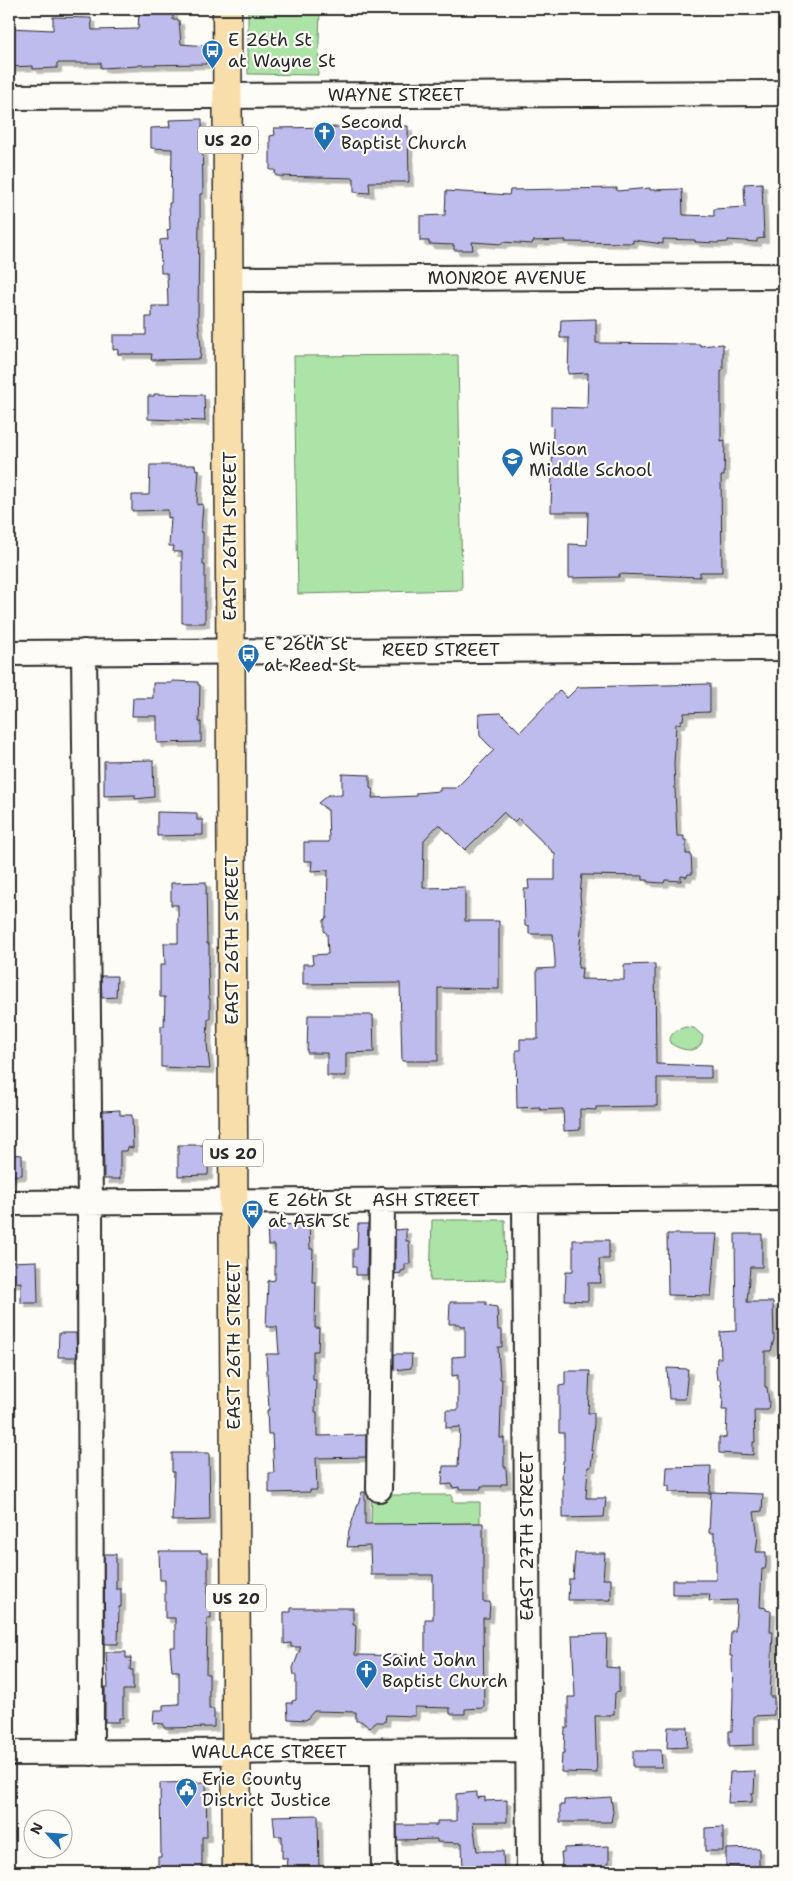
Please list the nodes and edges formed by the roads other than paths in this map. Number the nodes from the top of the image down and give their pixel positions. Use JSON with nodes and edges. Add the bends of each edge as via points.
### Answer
{"nodes":[{"id":1,"x":227,"y":9,"type":"edge"},
{"id":2,"x":784,"y":93,"type":"edge"},
{"id":3,"x":228,"y":96,"type":"junction"},
{"id":4,"x":9,"y":97,"type":"edge"},
{"id":5,"x":784,"y":276,"type":"edge"},
{"id":6,"x":229,"y":279,"type":"junction"},
{"id":7,"x":784,"y":648,"type":"edge"},
{"id":8,"x":84,"y":652,"type":"junction"},
{"id":9,"x":231,"y":652,"type":"junction"},
{"id":10,"x":9,"y":653,"type":"edge"},
{"id":11,"x":784,"y":1198,"type":"edge"},
{"id":12,"x":525,"y":1199,"type":"junction"},
{"id":13,"x":382,"y":1200,"type":"junction"},
{"id":14,"x":234,"y":1201,"type":"junction"},
{"id":15,"x":90,"y":1202,"type":"junction"},
{"id":16,"x":9,"y":1203,"type":"edge"},
{"id":17,"x":379,"y":1489,"type":"dead end"},
{"id":18,"x":529,"y":1750,"type":"junction"},
{"id":19,"x":384,"y":1751,"type":"junction"},
{"id":20,"x":236,"y":1752,"type":"junction"},
{"id":21,"x":9,"y":1753,"type":"edge"},
{"id":22,"x":91,"y":1753,"type":"junction"},
{"id":23,"x":237,"y":1872,"type":"edge"},
{"id":24,"x":384,"y":1872,"type":"edge"},
{"id":25,"x":529,"y":1872,"type":"edge"}],
"edges":[{"from":1,"to":3,"type":"main road","name":"EAST 26TH STREET","number":"US 20"},
{"from":2,"to":3,"type":"street","name":"WAYNE STREET"},
{"from":3,"to":4,"type":"street","name":"WAYNE STREET"},
{"from":3,"to":6,"type":"main road","name":"EAST 26TH STREET","number":"US 20"},
{"from":5,"to":6,"type":"street","name":"MONROE AVENUE"},
{"from":6,"to":9,"type":"main road","name":"EAST 26TH STREET","number":"US 20"},
{"from":7,"to":9,"type":"street","name":"REED STREET"},
{"from":8,"to":9,"type":"street","name":"REED STREET"},
{"from":8,"to":10,"type":"street","name":"REED STREET"},
{"from":8,"to":15,"type":"street"},
{"from":9,"to":14,"type":"main road","name":"EAST 26TH STREET","number":"US 20"},
{"from":11,"to":12,"type":"street","name":"ASH STREET"},
{"from":12,"to":13,"type":"street","name":"ASH STREET"},
{"from":12,"to":18,"type":"street","name":"EAST 27TH STREET"},
{"from":13,"to":14,"type":"street","name":"ASH STREET"},
{"from":13,"to":17,"type":"street"},
{"from":14,"to":15,"type":"street","name":"ASH STREET"},
{"from":14,"to":20,"type":"main road","name":"EAST 26TH STREET","number":"US 20"},
{"from":15,"to":16,"type":"street","name":"ASH STREET"},
{"from":15,"to":22,"type":"street"},
{"from":18,"to":19,"type":"street","name":"WALLACE STREET"},
{"from":18,"to":25,"type":"street","name":"EAST 27TH STREET"},
{"from":19,"to":20,"type":"street","name":"WALLACE STREET"},
{"from":19,"to":24,"type":"street"},
{"from":20,"to":22,"type":"street","name":"WALLACE STREET"},
{"from":20,"to":23,"type":"main road","name":"EAST 26TH STREET","number":"US 20"},
{"from":21,"to":22,"type":"street","name":"WALLACE STREET"}]}
